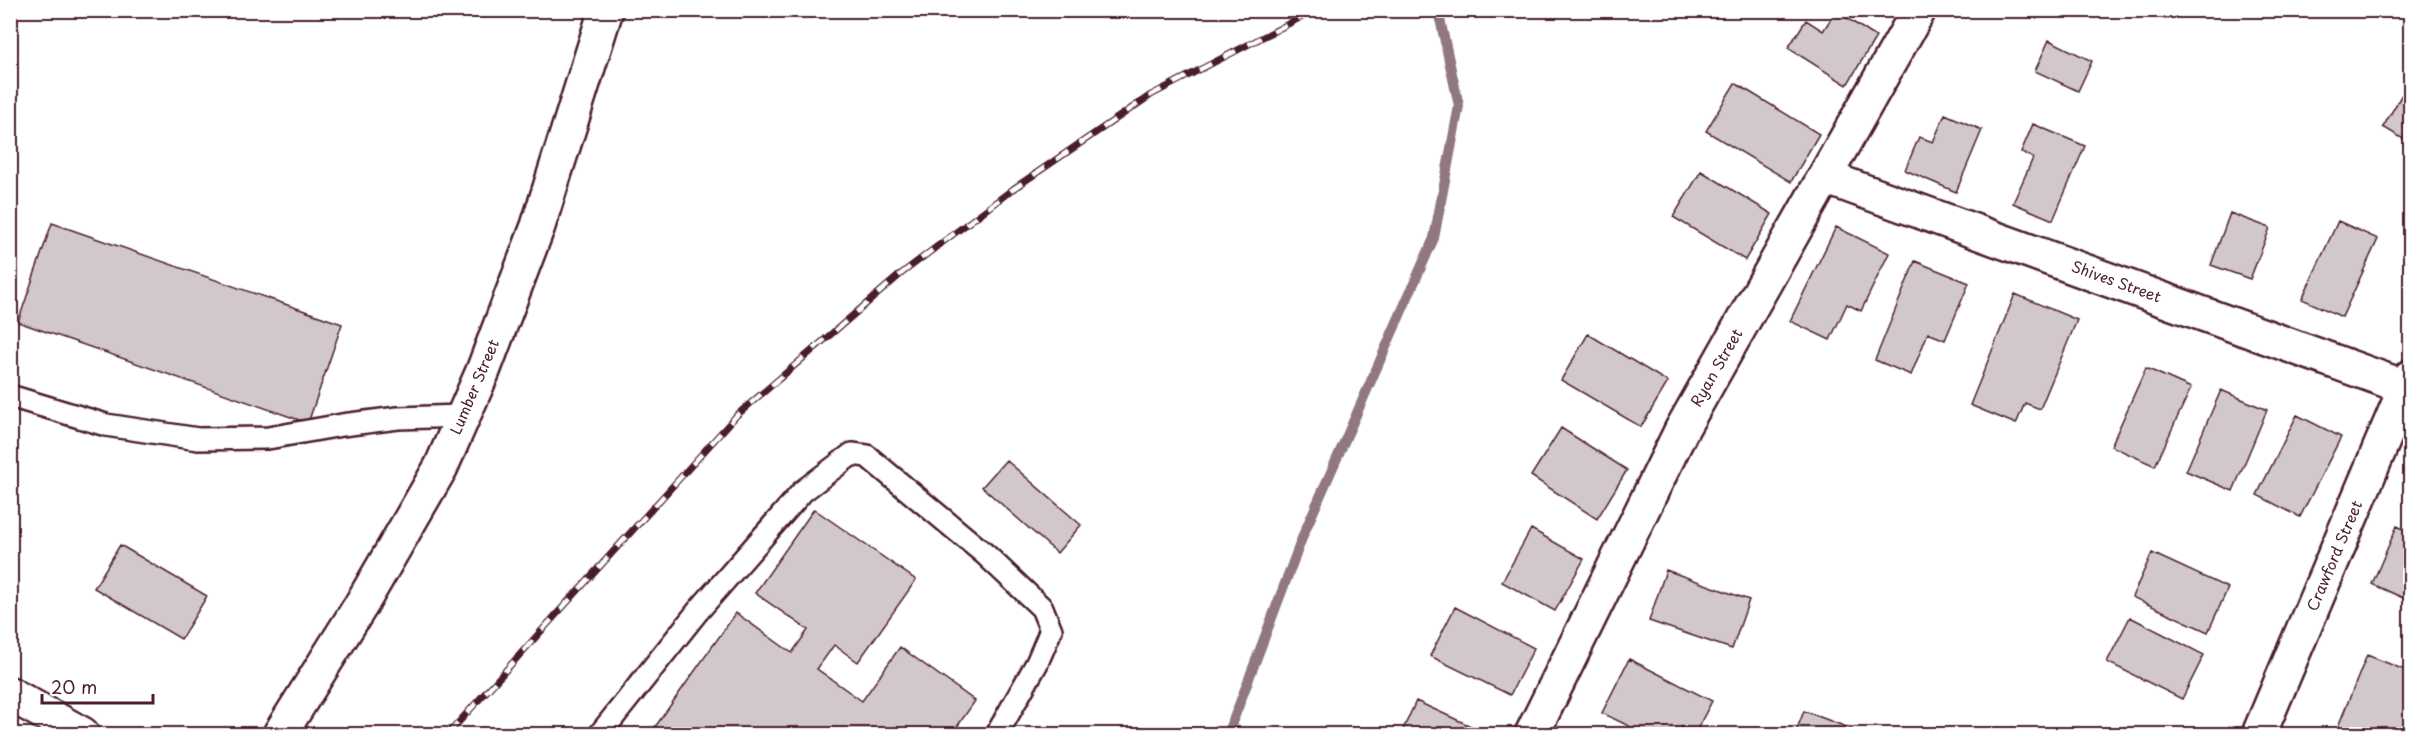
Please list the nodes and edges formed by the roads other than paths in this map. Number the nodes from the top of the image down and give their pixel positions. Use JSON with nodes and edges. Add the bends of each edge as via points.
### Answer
{"nodes":[{"id":1,"x":606,"y":10,"type":"edge"},
{"id":2,"x":1918,"y":10,"type":"edge"},
{"id":3,"x":1826,"y":177,"type":"junction"},
{"id":4,"x":2409,"y":384,"type":"edge"},
{"id":5,"x":10,"y":396,"type":"edge"},
{"id":6,"x":463,"y":416,"type":"junction"},
{"id":7,"x":10,"y":694,"type":"edge"},
{"id":8,"x":1534,"y":734,"type":"edge"},
{"id":9,"x":82,"y":735,"type":"edge"},
{"id":10,"x":280,"y":735,"type":"edge"},
{"id":11,"x":600,"y":735,"type":"edge"},
{"id":12,"x":997,"y":735,"type":"edge"},
{"id":13,"x":2259,"y":735,"type":"edge"}],
"edges":[{"from":1,"to":6,"type":"street","name":"Lumber Street","via":[[538,226]]},
{"from":2,"to":3,"type":"street","name":"Ryan Street"},
{"from":3,"to":4,"type":"street","name":"Shives Street"},
{"from":3,"to":8,"type":"street","name":"Ryan Street","via":[[1682,429]]},
{"from":4,"to":13,"type":"street","name":"Crawford Street"},
{"from":5,"to":6,"type":"lane","via":[[106,425],[198,439],[268,438],[398,418]]},
{"from":6,"to":10,"type":"street","name":"Lumber Street","via":[[441,467]]},
{"from":7,"to":9,"type":"street"},
{"from":11,"to":12,"type":"lane","via":[[698,611],[803,491],[852,453],[867,456],[986,555],[1042,608],[1051,630]]}]}
